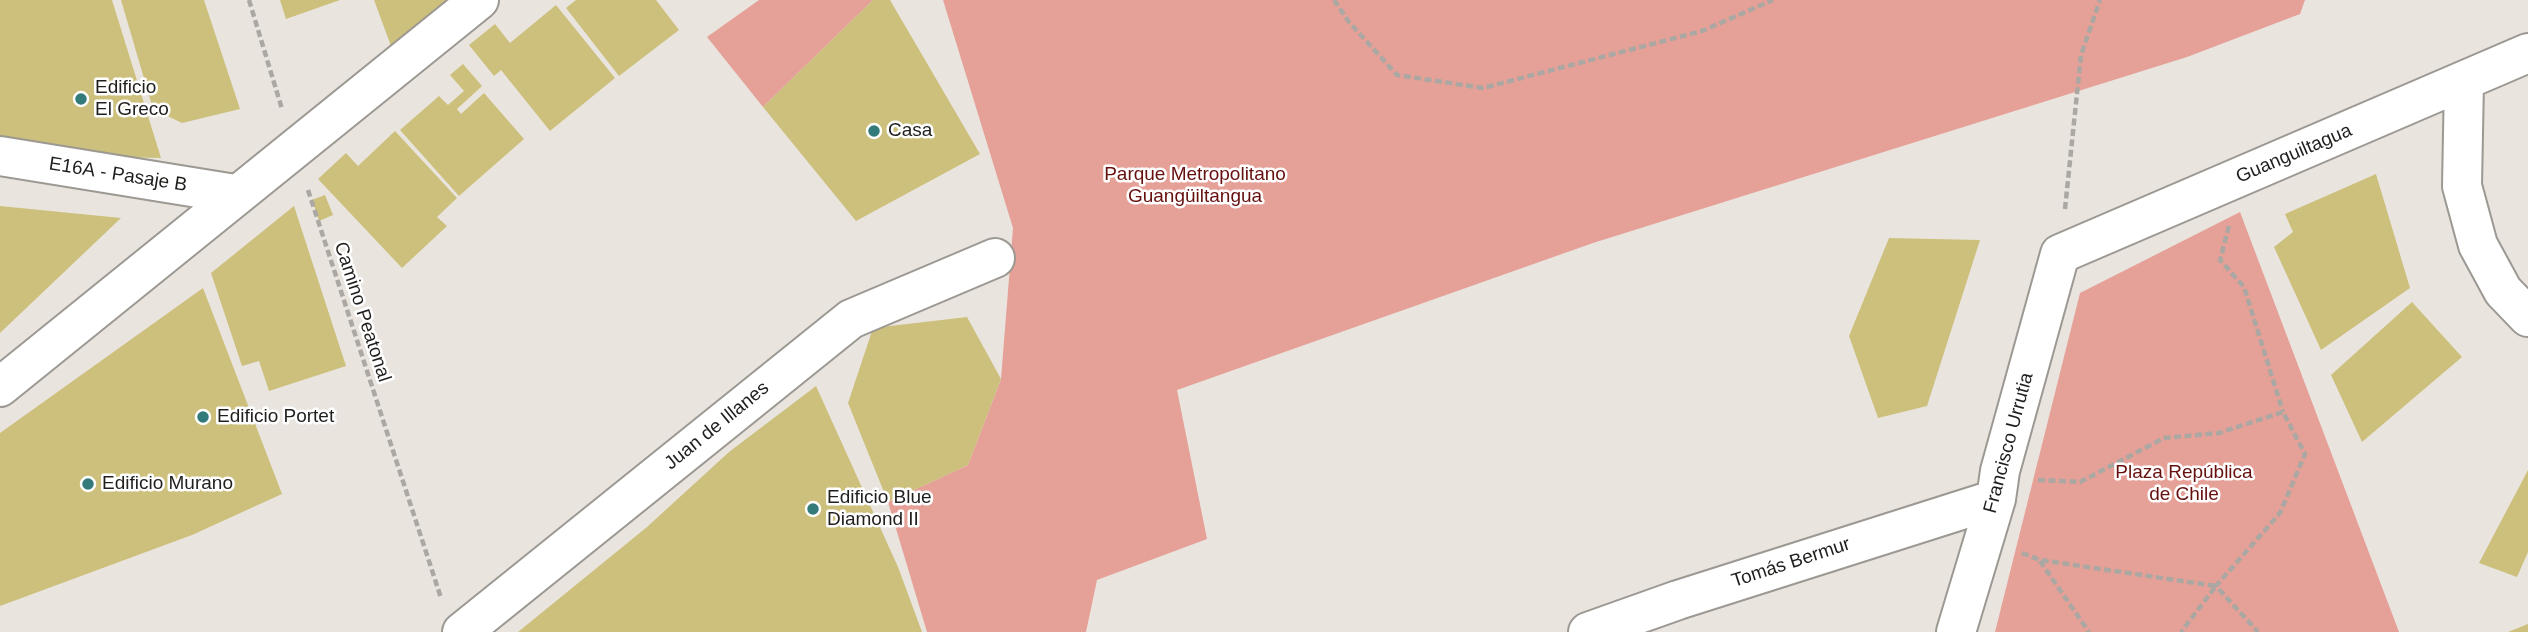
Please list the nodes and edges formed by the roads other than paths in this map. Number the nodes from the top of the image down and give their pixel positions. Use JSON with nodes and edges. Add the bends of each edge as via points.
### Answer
{"nodes":[{"id":1,"x":479,"y":0,"type":"edge"},
{"id":2,"x":2528,"y":53,"type":"edge"},
{"id":3,"x":2464,"y":81,"type":"junction"},
{"id":4,"x":0,"y":156,"type":"edge"},
{"id":5,"x":235,"y":194,"type":"junction"},
{"id":6,"x":2060,"y":254,"type":"joint"},
{"id":7,"x":995,"y":258,"type":"dead end"},
{"id":8,"x":2528,"y":317,"type":"edge"},
{"id":9,"x":0,"y":387,"type":"edge"},
{"id":10,"x":1998,"y":485,"type":"junction"},
{"id":11,"x":453,"y":619,"type":"edge"},
{"id":12,"x":1588,"y":632,"type":"edge"},
{"id":13,"x":1956,"y":632,"type":"edge"}],
"edges":[{"from":1,"to":5,"type":"street"},
{"from":2,"to":3,"type":"street","name":"Guanguiltagua"},
{"from":3,"to":6,"type":"street","name":"Guanguiltagua"},
{"from":3,"to":8,"type":"street","via":[[2462,186],[2479,245],[2502,291]]},
{"from":4,"to":5,"type":"street","name":"E16A - Pasaje B"},
{"from":5,"to":9,"type":"street"},
{"from":6,"to":10,"type":"street","name":"Francisco Urrutia"},
{"from":7,"to":11,"type":"street","name":"Juan de Illanes","via":[[851,319]]},
{"from":10,"to":12,"type":"street","name":"Tomás Bermur"},
{"from":10,"to":13,"type":"street","name":"Francisco Urrutia"}]}
